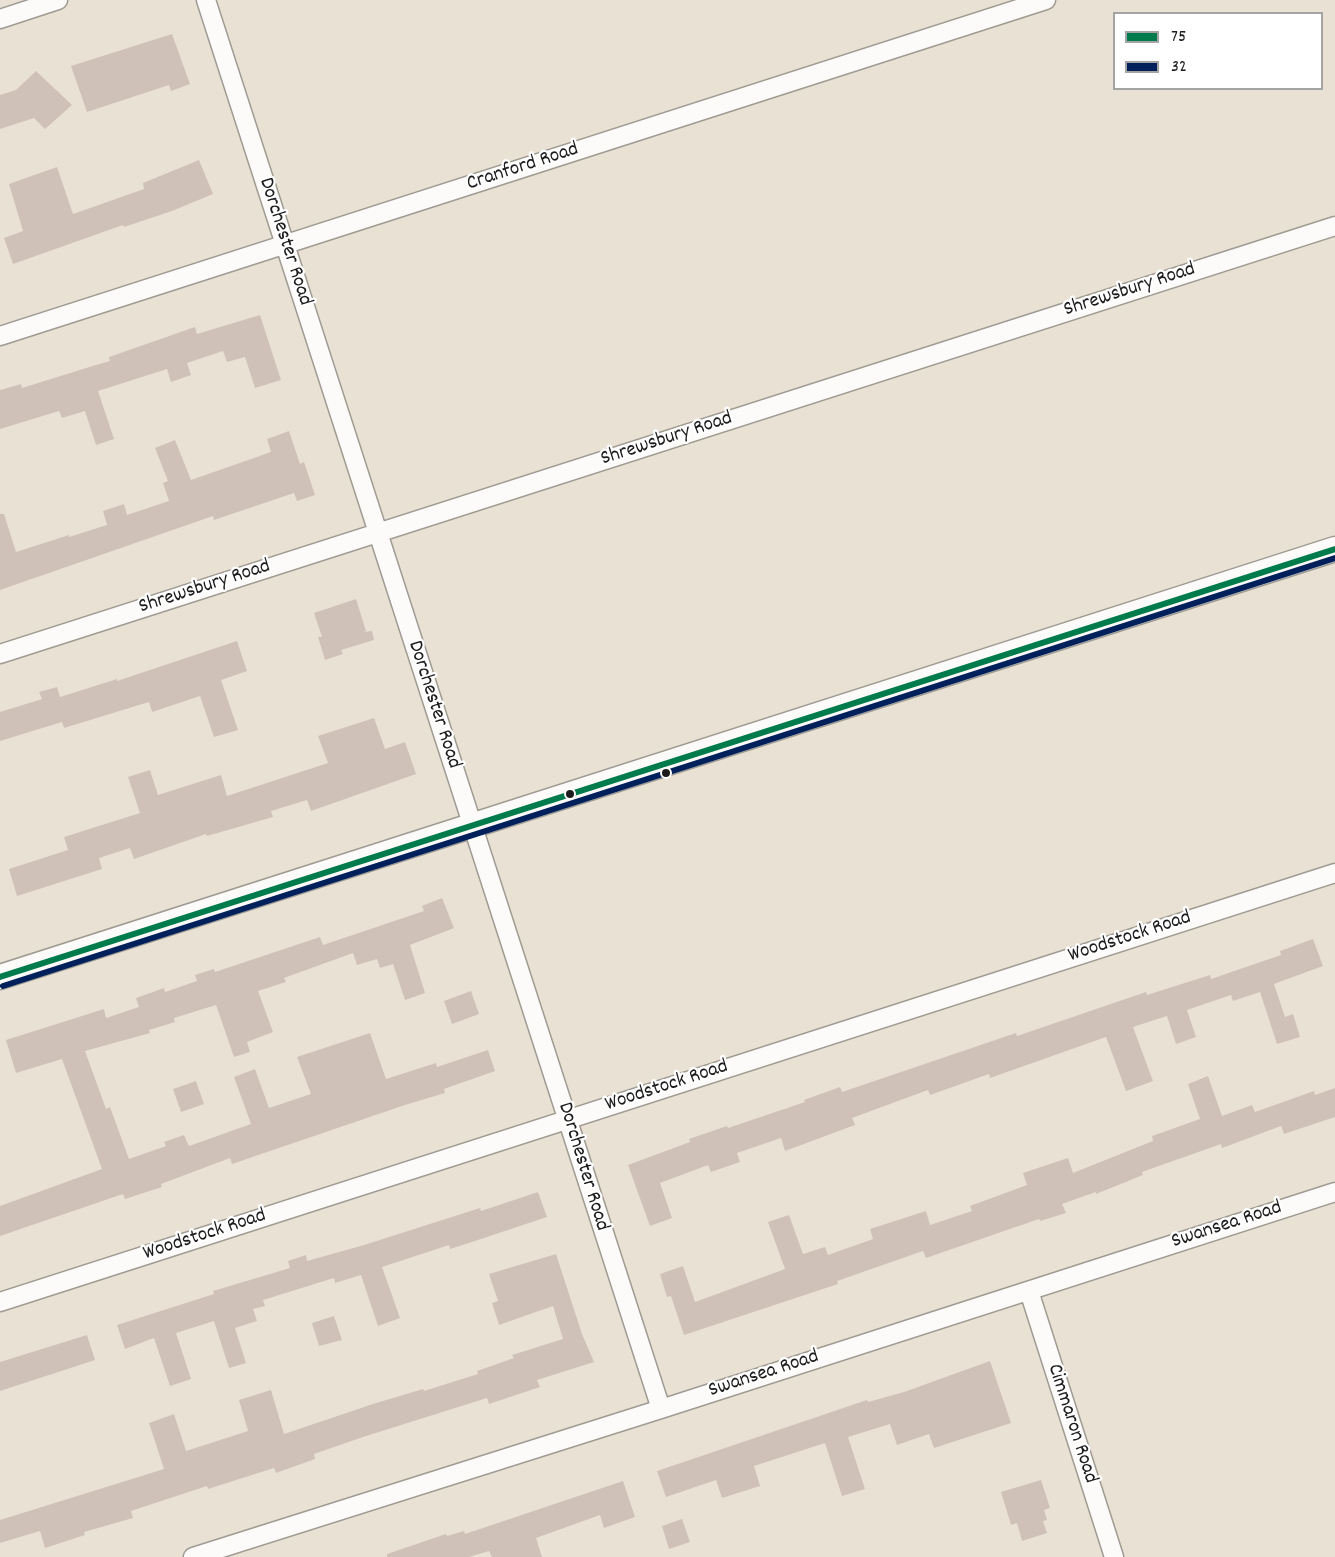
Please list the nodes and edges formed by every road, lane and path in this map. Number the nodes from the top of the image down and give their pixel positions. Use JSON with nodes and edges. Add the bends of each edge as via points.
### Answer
{"nodes":[{"id":1,"x":58,"y":0,"type":"edge"},
{"id":2,"x":206,"y":0,"type":"edge"},
{"id":3,"x":1046,"y":0,"type":"edge"},
{"id":4,"x":0,"y":19,"type":"edge"},
{"id":5,"x":1335,"y":226,"type":"edge"},
{"id":6,"x":286,"y":245,"type":"junction"},
{"id":7,"x":0,"y":336,"type":"edge"},
{"id":8,"x":379,"y":532,"type":"junction"},
{"id":9,"x":1335,"y":549,"type":"edge"},
{"id":10,"x":0,"y":654,"type":"edge"},
{"id":11,"x":472,"y":827,"type":"junction"},
{"id":12,"x":1335,"y":873,"type":"edge"},
{"id":13,"x":0,"y":977,"type":"edge"},
{"id":14,"x":567,"y":1120,"type":"junction"},
{"id":15,"x":1335,"y":1192,"type":"edge"},
{"id":16,"x":1029,"y":1291,"type":"junction"},
{"id":17,"x":0,"y":1302,"type":"edge"},
{"id":18,"x":661,"y":1409,"type":"junction"},
{"id":19,"x":193,"y":1557,"type":"edge"},
{"id":20,"x":1114,"y":1557,"type":"edge"}],
"edges":[{"from":1,"to":4,"type":"street"},
{"from":2,"to":6,"type":"street","name":"Dorchester Road"},
{"from":3,"to":6,"type":"street","name":"Cranford Road"},
{"from":5,"to":8,"type":"street","name":"Shrewsbury Road"},
{"from":6,"to":7,"type":"street","name":"Cranford Road"},
{"from":6,"to":8,"type":"street","name":"Dorchester Road"},
{"from":8,"to":10,"type":"street","name":"Shrewsbury Road"},
{"from":8,"to":11,"type":"street","name":"Dorchester Road"},
{"from":9,"to":11,"type":"street"},
{"from":11,"to":13,"type":"street"},
{"from":11,"to":14,"type":"street","name":"Dorchester Road"},
{"from":12,"to":14,"type":"street","name":"Woodstock Road"},
{"from":14,"to":17,"type":"street","name":"Woodstock Road"},
{"from":14,"to":18,"type":"street","name":"Dorchester Road"},
{"from":15,"to":16,"type":"street","name":"Swansea Road"},
{"from":16,"to":18,"type":"street","name":"Swansea Road"},
{"from":16,"to":20,"type":"street","name":"Cimmaron Road"},
{"from":18,"to":19,"type":"street","name":"Swansea Road"}]}
